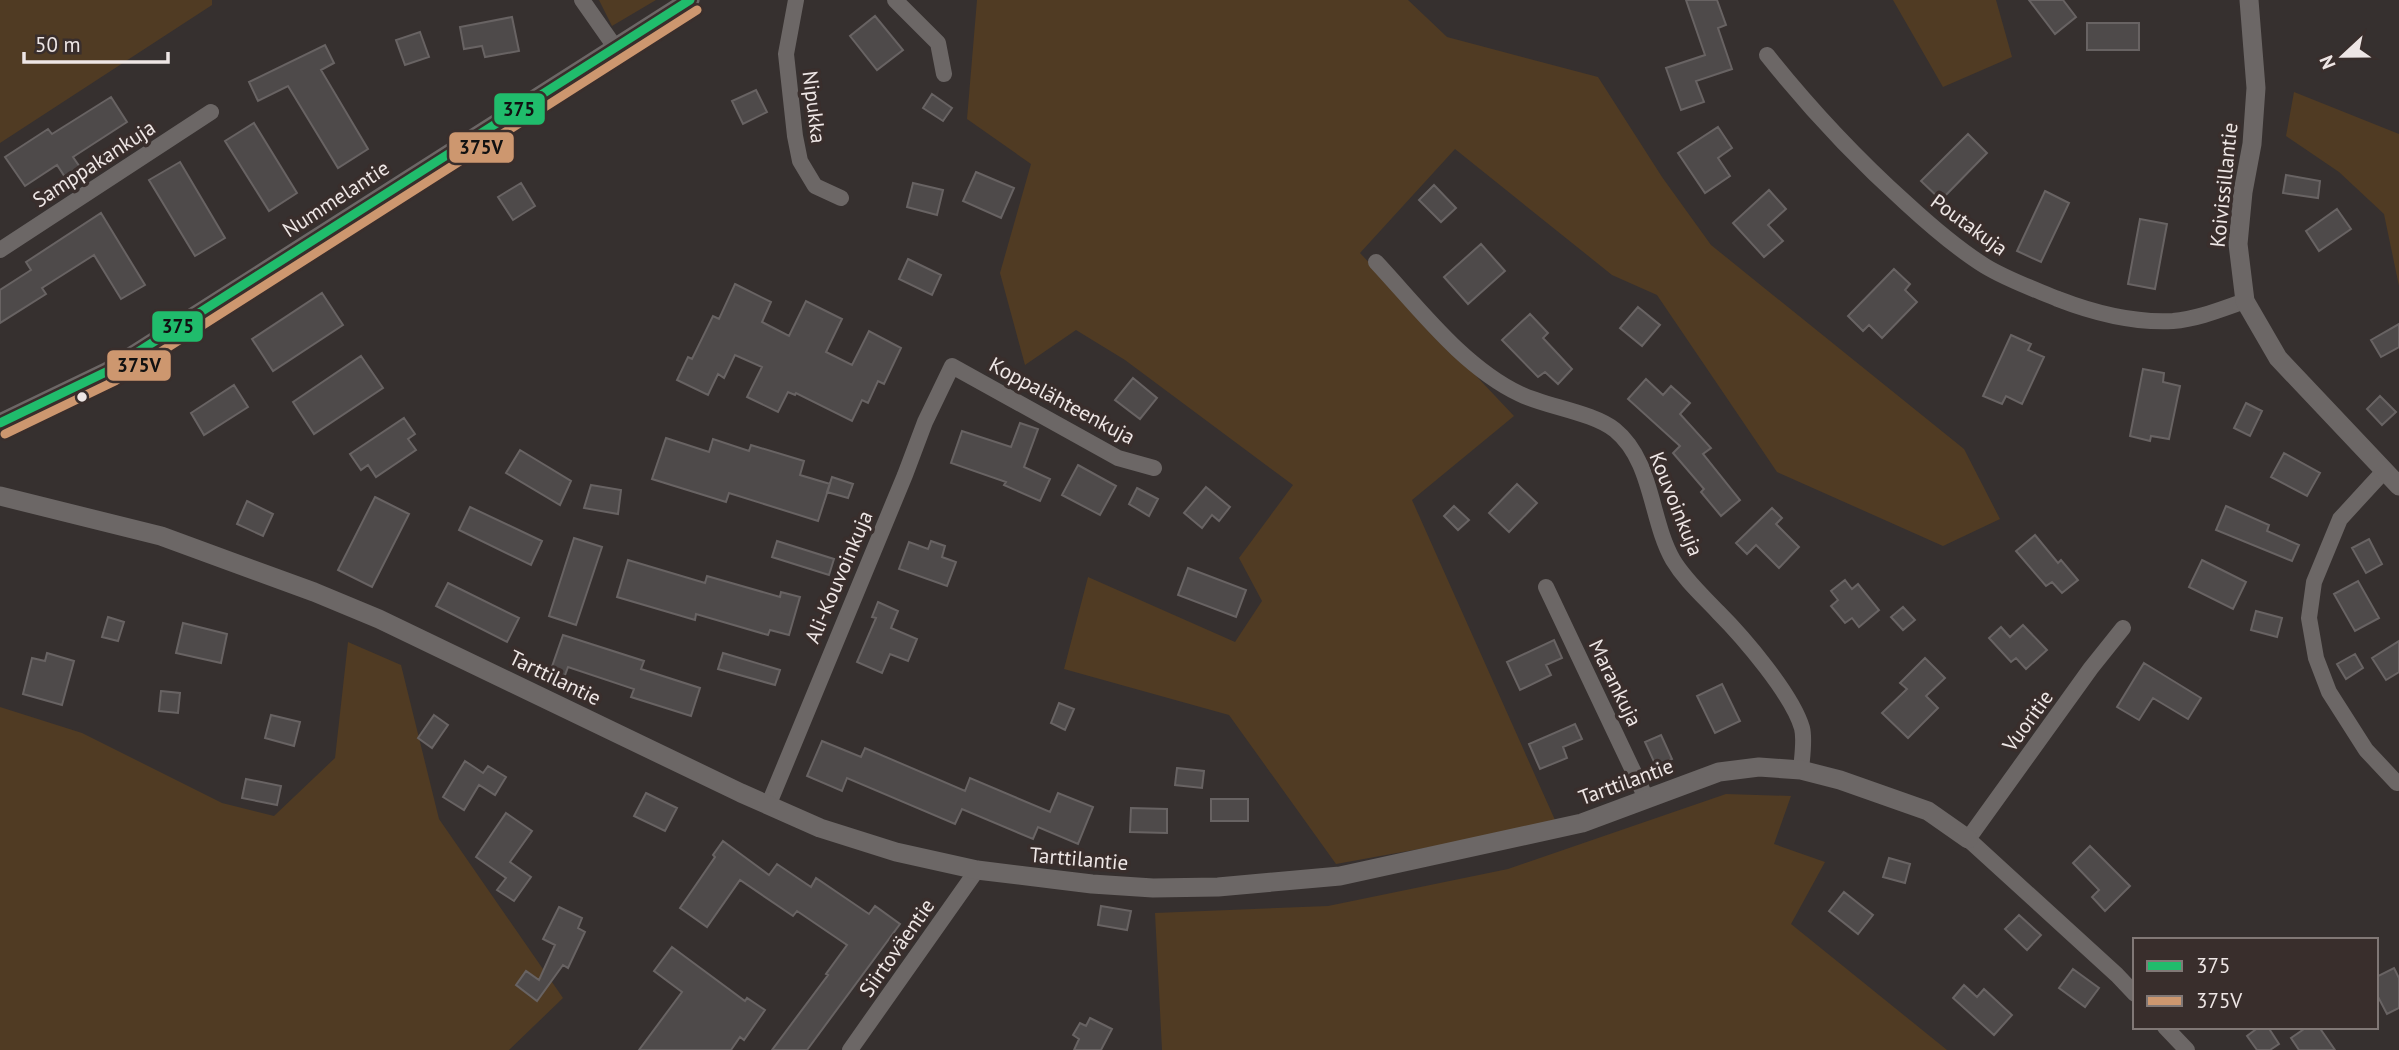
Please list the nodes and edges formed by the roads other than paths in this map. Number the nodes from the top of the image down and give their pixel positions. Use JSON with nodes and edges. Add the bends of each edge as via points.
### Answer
{"nodes":[{"id":1,"x":582,"y":0,"type":"edge"},
{"id":2,"x":690,"y":0,"type":"edge"},
{"id":3,"x":796,"y":0,"type":"edge"},
{"id":4,"x":895,"y":0,"type":"edge"},
{"id":5,"x":2249,"y":0,"type":"edge"},
{"id":6,"x":615,"y":47,"type":"junction"},
{"id":7,"x":1767,"y":55,"type":"dead end"},
{"id":8,"x":944,"y":74,"type":"dead end"},
{"id":9,"x":211,"y":112,"type":"dead end"},
{"id":10,"x":841,"y":198,"type":"dead end"},
{"id":11,"x":0,"y":250,"type":"edge"},
{"id":12,"x":1376,"y":262,"type":"dead end"},
{"id":13,"x":2245,"y":301,"type":"junction"},
{"id":14,"x":953,"y":366,"type":"joint"},
{"id":15,"x":0,"y":423,"type":"edge"},
{"id":16,"x":1154,"y":468,"type":"dead end"},
{"id":17,"x":2385,"y":470,"type":"junction"},
{"id":18,"x":2399,"y":486,"type":"edge"},
{"id":19,"x":0,"y":496,"type":"edge"},
{"id":20,"x":1546,"y":587,"type":"dead end"},
{"id":21,"x":2123,"y":628,"type":"dead end"},
{"id":22,"x":1801,"y":770,"type":"junction"},
{"id":23,"x":2397,"y":783,"type":"dead end"},
{"id":24,"x":1646,"y":798,"type":"junction"},
{"id":25,"x":768,"y":806,"type":"junction"},
{"id":26,"x":1968,"y":839,"type":"junction"},
{"id":27,"x":977,"y":870,"type":"junction"},
{"id":28,"x":2133,"y":992,"type":"edge"},
{"id":29,"x":2167,"y":1029,"type":"edge"},
{"id":30,"x":850,"y":1050,"type":"edge"},
{"id":31,"x":2187,"y":1050,"type":"edge"}],
"edges":[{"from":1,"to":6,"type":"street"},
{"from":2,"to":6,"type":"street","name":"Nummelantie"},
{"from":3,"to":10,"type":"street","name":"Nipukka","via":[[786,54],[800,161],[815,186]]},
{"from":4,"to":8,"type":"street","via":[[938,43]]},
{"from":5,"to":13,"type":"street","name":"Koivissillantie","via":[[2256,88],[2239,231]]},
{"from":6,"to":15,"type":"street","name":"Nummelantie","via":[[108,371]]},
{"from":7,"to":13,"type":"street","name":"Poutakuja","via":[[1880,180],[1948,241],[1987,268],[2069,303],[2141,320],[2199,317]]},
{"from":9,"to":11,"type":"street","name":"Samppakankuja"},
{"from":12,"to":22,"type":"street","name":"Kouvoinkuja","via":[[1472,364],[1520,394],[1614,429],[1630,447],[1681,575],[1721,615],[1790,703],[1802,729]]},
{"from":13,"to":17,"type":"street","name":"Koivissillantie","via":[[2278,358]]},
{"from":14,"to":16,"type":"street","name":"Koppalähteenkuja","via":[[1118,458]]},
{"from":14,"to":25,"type":"street","name":"Ali-Kouvoinkuja","via":[[925,422]]},
{"from":17,"to":18,"type":"street","name":"Koivissillantie"},
{"from":17,"to":23,"type":"street","via":[[2340,519],[2314,582],[2309,618],[2316,658],[2329,692],[2366,750]]},
{"from":19,"to":25,"type":"street","name":"Tarttilantie","via":[[161,536],[313,592],[379,619]]},
{"from":20,"to":24,"type":"street","name":"Marankuja"},
{"from":21,"to":26,"type":"street","name":"Vuoritie"},
{"from":22,"to":24,"type":"street","name":"Tarttilantie","via":[[1759,767],[1718,772]]},
{"from":22,"to":26,"type":"street","name":"Tarttilantie","via":[[1928,811]]},
{"from":24,"to":27,"type":"street","name":"Tarttilantie","via":[[1582,823],[1314,879],[1153,888]]},
{"from":25,"to":27,"type":"street","name":"Tarttilantie","via":[[897,852]]},
{"from":26,"to":28,"type":"street","name":"Tarttilantie"},
{"from":27,"to":30,"type":"street","name":"Siirtoväentie"},
{"from":29,"to":31,"type":"street"}]}
